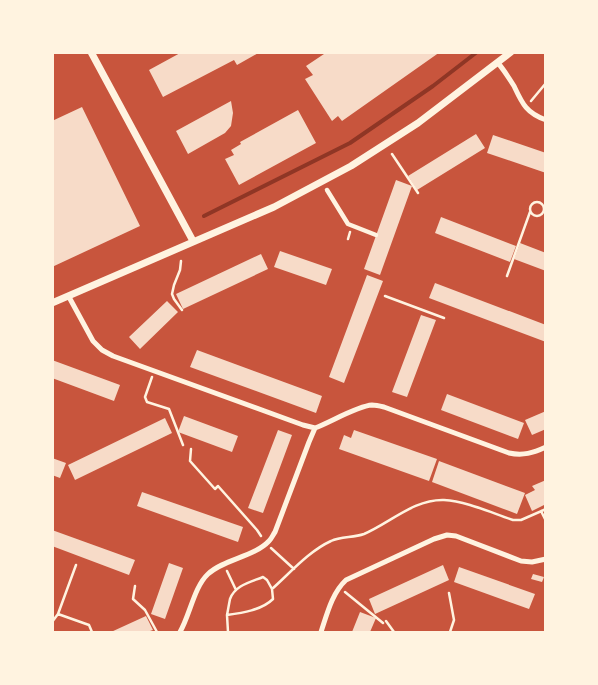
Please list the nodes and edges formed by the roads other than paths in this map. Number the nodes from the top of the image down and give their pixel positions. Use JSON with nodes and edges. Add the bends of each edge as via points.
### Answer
{"nodes":[{"id":1,"x":91,"y":52,"type":"edge"},
{"id":2,"x":511,"y":52,"type":"edge"},
{"id":3,"x":498,"y":63,"type":"junction"},
{"id":4,"x":546,"y":120,"type":"edge"},
{"id":5,"x":328,"y":190,"type":"dead end"},
{"id":6,"x":376,"y":235,"type":"dead end"},
{"id":7,"x":193,"y":242,"type":"junction"},
{"id":8,"x":69,"y":296,"type":"junction"},
{"id":9,"x":52,"y":304,"type":"edge"},
{"id":10,"x":316,"y":428,"type":"junction"},
{"id":11,"x":546,"y":447,"type":"edge"},
{"id":12,"x":546,"y":559,"type":"edge"},
{"id":13,"x":180,"y":632,"type":"edge"},
{"id":14,"x":321,"y":632,"type":"edge"}],
"edges":[{"from":1,"to":7,"type":"street"},
{"from":2,"to":3,"type":"street"},
{"from":3,"to":4,"type":"street","via":[[526,109]]},
{"from":3,"to":7,"type":"street","via":[[418,123],[351,166],[274,207]]},
{"from":5,"to":6,"type":"street","via":[[348,224]]},
{"from":7,"to":8,"type":"street"},
{"from":8,"to":9,"type":"street"},
{"from":8,"to":10,"type":"street","via":[[92,341],[113,356]]},
{"from":10,"to":11,"type":"street","via":[[362,407],[376,405],[510,453],[528,454]]},
{"from":10,"to":13,"type":"street","via":[[275,532],[261,548],[209,573],[202,581]]},
{"from":12,"to":14,"type":"street","via":[[521,562],[456,536],[434,539],[346,580],[334,596]]}]}
